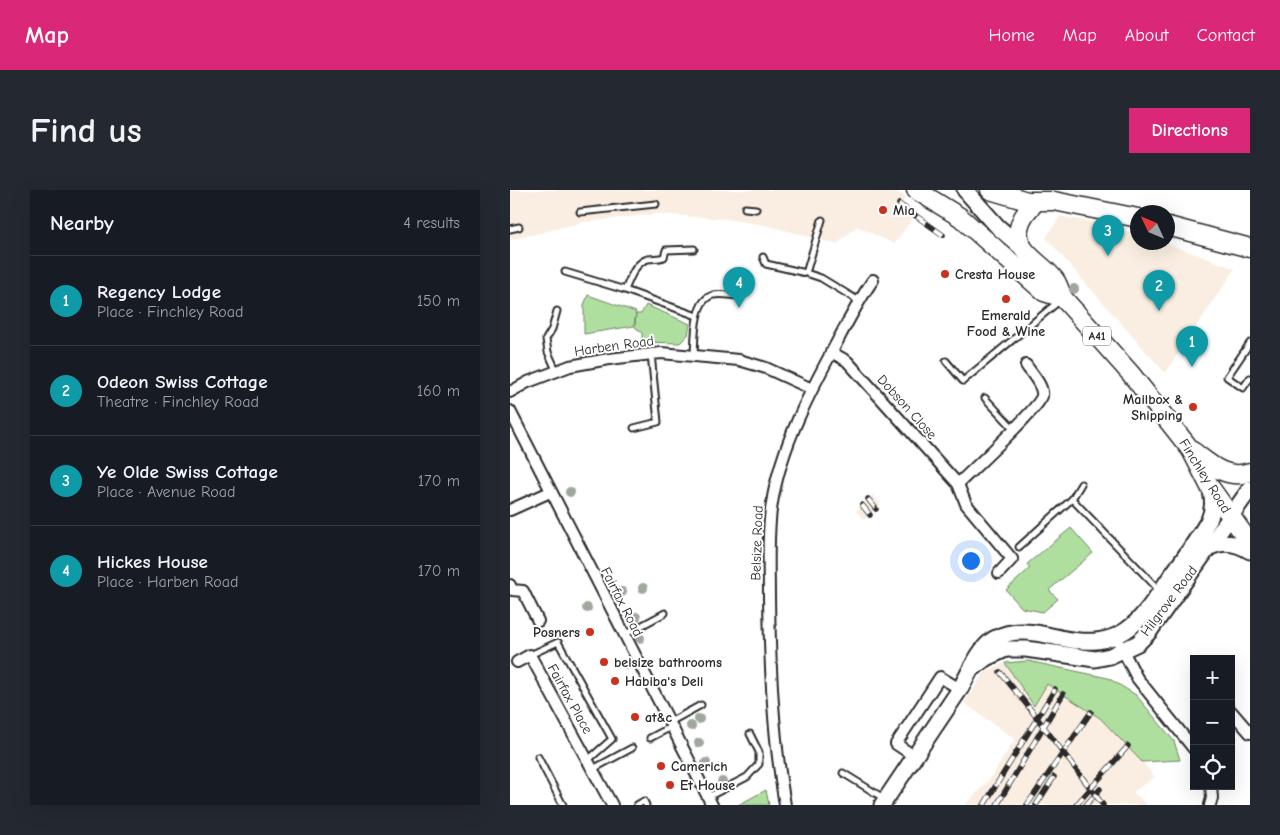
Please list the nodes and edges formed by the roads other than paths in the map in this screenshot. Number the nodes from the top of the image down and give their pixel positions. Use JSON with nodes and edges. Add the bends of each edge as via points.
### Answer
{"nodes":[{"id":1,"x":916,"y":190,"type":"edge"},
{"id":2,"x":965,"y":190,"type":"edge"},
{"id":3,"x":990,"y":190,"type":"edge"},
{"id":4,"x":1044,"y":198,"type":"edge"},
{"id":5,"x":656,"y":204,"type":"dead end"},
{"id":6,"x":745,"y":208,"type":"dead end"},
{"id":7,"x":756,"y":209,"type":"dead end"},
{"id":8,"x":580,"y":212,"type":"dead end"},
{"id":9,"x":1130,"y":216,"type":"edge"},
{"id":10,"x":822,"y":220,"type":"dead end"},
{"id":11,"x":519,"y":227,"type":"dead end"},
{"id":12,"x":1175,"y":228,"type":"edge"},
{"id":13,"x":510,"y":229,"type":"edge"},
{"id":14,"x":1022,"y":248,"type":"junction"},
{"id":15,"x":1250,"y":248,"type":"edge"},
{"id":16,"x":694,"y":249,"type":"dead end"},
{"id":17,"x":763,"y":257,"type":"dead end"},
{"id":18,"x":565,"y":272,"type":"dead end"},
{"id":19,"x":806,"y":273,"type":"junction"},
{"id":20,"x":874,"y":280,"type":"dead end"},
{"id":21,"x":625,"y":290,"type":"junction"},
{"id":22,"x":741,"y":296,"type":"dead end"},
{"id":23,"x":1063,"y":298,"type":"junction"},
{"id":24,"x":859,"y":301,"type":"junction"},
{"id":25,"x":557,"y":311,"type":"dead end"},
{"id":26,"x":697,"y":316,"type":"junction"},
{"id":27,"x":1250,"y":343,"type":"edge"},
{"id":28,"x":831,"y":352,"type":"junction"},
{"id":29,"x":651,"y":354,"type":"junction"},
{"id":30,"x":694,"y":356,"type":"junction"},
{"id":31,"x":946,"y":361,"type":"dead end"},
{"id":32,"x":1026,"y":365,"type":"dead end"},
{"id":33,"x":556,"y":370,"type":"junction"},
{"id":34,"x":1250,"y":378,"type":"edge"},
{"id":35,"x":812,"y":389,"type":"junction"},
{"id":36,"x":510,"y":392,"type":"edge"},
{"id":37,"x":985,"y":398,"type":"dead end"},
{"id":38,"x":510,"y":411,"type":"edge"},
{"id":39,"x":634,"y":428,"type":"dead end"},
{"id":40,"x":1014,"y":429,"type":"junction"},
{"id":41,"x":1191,"y":450,"type":"junction"},
{"id":42,"x":1250,"y":472,"type":"edge"},
{"id":43,"x":958,"y":484,"type":"junction"},
{"id":44,"x":1081,"y":484,"type":"dead end"},
{"id":45,"x":1210,"y":487,"type":"junction"},
{"id":46,"x":1250,"y":489,"type":"edge"},
{"id":47,"x":550,"y":492,"type":"junction"},
{"id":48,"x":1072,"y":499,"type":"junction"},
{"id":49,"x":510,"y":510,"type":"edge"},
{"id":50,"x":1231,"y":516,"type":"junction"},
{"id":51,"x":1250,"y":543,"type":"edge"},
{"id":52,"x":1019,"y":547,"type":"dead end"},
{"id":53,"x":1210,"y":547,"type":"junction"},
{"id":54,"x":1250,"y":551,"type":"edge"},
{"id":55,"x":999,"y":573,"type":"dead end"},
{"id":56,"x":510,"y":585,"type":"edge"},
{"id":57,"x":1165,"y":597,"type":"junction"},
{"id":58,"x":665,"y":613,"type":"dead end"},
{"id":59,"x":538,"y":621,"type":"dead end"},
{"id":60,"x":624,"y":635,"type":"junction"},
{"id":61,"x":1116,"y":637,"type":"junction"},
{"id":62,"x":1123,"y":651,"type":"junction"},
{"id":63,"x":530,"y":655,"type":"junction"},
{"id":64,"x":517,"y":662,"type":"dead end"},
{"id":65,"x":972,"y":670,"type":"junction"},
{"id":66,"x":960,"y":689,"type":"junction"},
{"id":67,"x":701,"y":705,"type":"dead end"},
{"id":68,"x":1235,"y":716,"type":"edge"},
{"id":69,"x":670,"y":725,"type":"junction"},
{"id":70,"x":1250,"y":733,"type":"edge"},
{"id":71,"x":750,"y":734,"type":"dead end"},
{"id":72,"x":650,"y":738,"type":"dead end"},
{"id":73,"x":1190,"y":740,"type":"edge"},
{"id":74,"x":632,"y":748,"type":"dead end"},
{"id":75,"x":914,"y":756,"type":"junction"},
{"id":76,"x":538,"y":757,"type":"dead end"},
{"id":77,"x":591,"y":764,"type":"junction"},
{"id":78,"x":843,"y":773,"type":"dead end"},
{"id":79,"x":1211,"y":790,"type":"edge"},
{"id":80,"x":710,"y":801,"type":"edge"},
{"id":81,"x":884,"y":802,"type":"edge"},
{"id":82,"x":563,"y":805,"type":"edge"},
{"id":83,"x":612,"y":805,"type":"edge"},
{"id":84,"x":638,"y":805,"type":"edge"},
{"id":85,"x":646,"y":805,"type":"edge"},
{"id":86,"x":785,"y":805,"type":"edge"},
{"id":87,"x":1210,"y":805,"type":"edge"}],
"edges":[{"from":1,"to":23,"type":"highway","name":"Finchley Road","number":"A41","via":[[960,218],[1044,292]]},
{"from":2,"to":14,"type":"main road"},
{"from":3,"to":4,"type":"highway","via":[[1014,198]]},
{"from":4,"to":9,"type":"highway"},
{"from":4,"to":14,"type":"highway","via":[[1027,210],[1020,223],[1018,232]]},
{"from":5,"to":8,"type":"lane"},
{"from":6,"to":7,"type":"lane"},
{"from":10,"to":19,"type":"lane"},
{"from":11,"to":13,"type":"lane"},
{"from":12,"to":15,"type":"highway"},
{"from":14,"to":23,"type":"highway","number":"A41","via":[[1056,280]]},
{"from":16,"to":21,"type":"lane","via":[[666,250],[664,257],[639,264]]},
{"from":17,"to":19,"type":"lane","via":[[766,264]]},
{"from":18,"to":21,"type":"lane"},
{"from":19,"to":24,"type":"lane","via":[[821,278]]},
{"from":20,"to":24,"type":"street","name":"Belsize Road"},
{"from":21,"to":26,"type":"lane"},
{"from":22,"to":26,"type":"lane","via":[[712,295],[700,306]]},
{"from":23,"to":31,"type":"lane","via":[[963,381]]},
{"from":23,"to":41,"type":"highway","name":"Finchley Road","number":"A41","via":[[1131,374]]},
{"from":24,"to":28,"type":"street","name":"Belsize Road"},
{"from":25,"to":33,"type":"lane","via":[[546,339]]},
{"from":26,"to":30,"type":"lane"},
{"from":27,"to":34,"type":"lane","via":[[1227,377],[1243,388]]},
{"from":28,"to":35,"type":"street","name":"Belsize Road"},
{"from":28,"to":43,"type":"street","name":"Dobson Close","via":[[847,361]]},
{"from":29,"to":30,"type":"street","name":"Harben Road"},
{"from":29,"to":33,"type":"street","name":"Harben Road"},
{"from":29,"to":39,"type":"lane","via":[[658,422]]},
{"from":30,"to":35,"type":"street","name":"Harben Road","via":[[738,360],[766,368]]},
{"from":32,"to":40,"type":"street","via":[[1042,395]]},
{"from":33,"to":36,"type":"street","name":"Harben Road"},
{"from":35,"to":86,"type":"street","name":"Belsize Road","via":[[791,438],[771,505],[768,560],[770,649]]},
{"from":37,"to":40,"type":"lane"},
{"from":38,"to":47,"type":"street","name":"Fairfax Road"},
{"from":40,"to":43,"type":"street"},
{"from":41,"to":42,"type":"highway","number":"A41","via":[[1227,474]]},
{"from":41,"to":45,"type":"highway","name":"Finchley Road","number":"A41"},
{"from":43,"to":55,"type":"street","name":"Dobson Close","via":[[966,504],[1012,559]]},
{"from":44,"to":48,"type":"lane"},
{"from":45,"to":50,"type":"highway","name":"Finchley Road","number":"A41"},
{"from":45,"to":57,"type":"main road","name":"Hilgrove Road","via":[[1213,511]]},
{"from":46,"to":50,"type":"main road","name":"Hilgrove Road"},
{"from":47,"to":49,"type":"street"},
{"from":47,"to":60,"type":"street","name":"Fairfax Road"},
{"from":48,"to":52,"type":"lane"},
{"from":48,"to":57,"type":"lane"},
{"from":50,"to":51,"type":"highway","name":"Finchley Road","number":"A41"},
{"from":50,"to":53,"type":"main road","name":"Hilgrove Road"},
{"from":53,"to":54,"type":"main road","via":[[1230,543]]},
{"from":53,"to":57,"type":"main road","name":"Hilgrove Road"},
{"from":56,"to":59,"type":"street","via":[[512,590],[523,591]]},
{"from":57,"to":61,"type":"main road","name":"Hilgrove Road","via":[[1133,627]]},
{"from":57,"to":62,"type":"main road","name":"Hilgrove Road","via":[[1149,632]]},
{"from":58,"to":60,"type":"lane"},
{"from":60,"to":69,"type":"street","name":"Fairfax Road"},
{"from":61,"to":62,"type":"street"},
{"from":61,"to":65,"type":"main road","name":"Hilgrove Road","via":[[1097,642],[1022,631],[1007,634],[992,640]]},
{"from":62,"to":65,"type":"main road","name":"Hilgrove Road","via":[[1094,659],[1026,649],[1006,650],[986,658]]},
{"from":62,"to":73,"type":"street","via":[[1137,678]]},
{"from":63,"to":64,"type":"street","name":"Fairfax Place"},
{"from":63,"to":77,"type":"street","name":"Fairfax Place"},
{"from":63,"to":77,"type":"lane","via":[[558,642],[612,739]]},
{"from":65,"to":66,"type":"main road","name":"Hilgrove Road"},
{"from":66,"to":75,"type":"main road","name":"Hilgrove Road"},
{"from":66,"to":75,"type":"street","via":[[940,677],[896,744]]},
{"from":67,"to":69,"type":"lane"},
{"from":68,"to":70,"type":"street"},
{"from":69,"to":72,"type":"lane"},
{"from":69,"to":80,"type":"street","name":"Fairfax Road"},
{"from":71,"to":80,"type":"lane","via":[[760,752],[759,764],[747,777]]},
{"from":74,"to":77,"type":"lane"},
{"from":75,"to":81,"type":"main road","name":"Hilgrove Road"},
{"from":76,"to":82,"type":"lane"},
{"from":77,"to":83,"type":"street","name":"Fairfax Place"},
{"from":78,"to":81,"type":"lane"},
{"from":79,"to":87,"type":"street"},
{"from":84,"to":85,"type":"lane","via":[[644,801]]}]}
